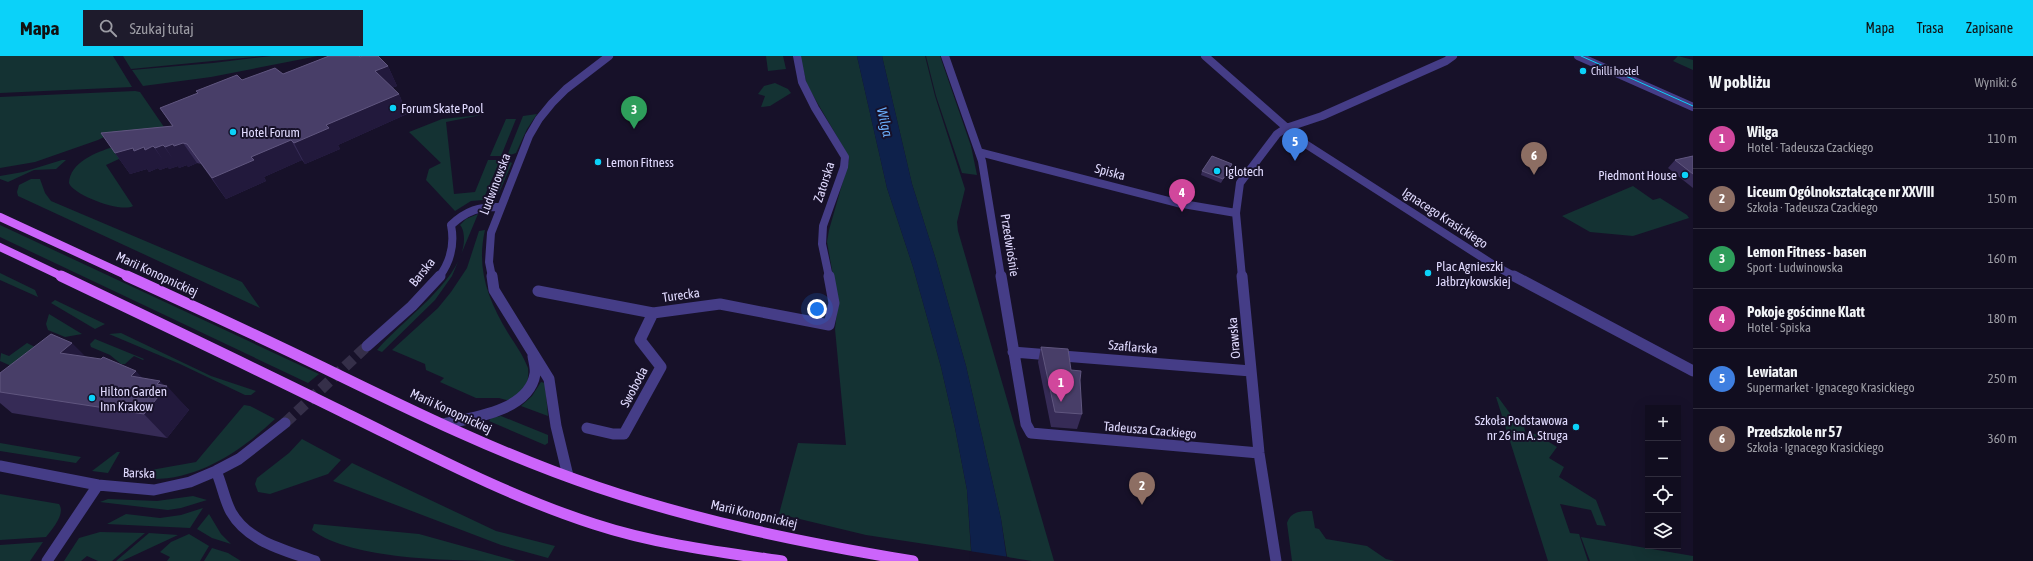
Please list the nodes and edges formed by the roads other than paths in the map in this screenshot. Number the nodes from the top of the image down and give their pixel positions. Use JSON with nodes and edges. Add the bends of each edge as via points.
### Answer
{"nodes":[{"id":1,"x":609,"y":56,"type":"edge"},
{"id":2,"x":796,"y":56,"type":"edge"},
{"id":3,"x":945,"y":56,"type":"edge"},
{"id":4,"x":1205,"y":56,"type":"edge"},
{"id":5,"x":1453,"y":56,"type":"edge"},
{"id":6,"x":1578,"y":56,"type":"edge"},
{"id":7,"x":1592,"y":56,"type":"edge"},
{"id":8,"x":1693,"y":101,"type":"edge"},
{"id":9,"x":1693,"y":107,"type":"edge"},
{"id":10,"x":1286,"y":128,"type":"junction"},
{"id":11,"x":979,"y":152,"type":"junction"},
{"id":12,"x":500,"y":207,"type":"junction"},
{"id":13,"x":1236,"y":213,"type":"junction"},
{"id":14,"x":0,"y":217,"type":"edge"},
{"id":15,"x":3,"y":249,"type":"edge"},
{"id":16,"x":538,"y":291,"type":"dead end"},
{"id":17,"x":653,"y":313,"type":"junction"},
{"id":18,"x":829,"y":325,"type":"joint"},
{"id":19,"x":367,"y":346,"type":"tunnel mouth"},
{"id":20,"x":530,"y":346,"type":"junction"},
{"id":21,"x":1013,"y":352,"type":"junction"},
{"id":22,"x":1251,"y":371,"type":"junction"},
{"id":23,"x":1693,"y":371,"type":"edge"},
{"id":24,"x":285,"y":423,"type":"tunnel mouth"},
{"id":25,"x":443,"y":424,"type":"junction"},
{"id":26,"x":587,"y":428,"type":"dead end"},
{"id":27,"x":1040,"y":435,"type":"joint"},
{"id":28,"x":1259,"y":453,"type":"junction"},
{"id":29,"x":0,"y":466,"type":"edge"},
{"id":30,"x":216,"y":471,"type":"junction"},
{"id":31,"x":568,"y":476,"type":"junction"},
{"id":32,"x":98,"y":485,"type":"junction"},
{"id":33,"x":47,"y":561,"type":"edge"},
{"id":34,"x":314,"y":561,"type":"edge"},
{"id":35,"x":782,"y":561,"type":"edge"},
{"id":36,"x":913,"y":561,"type":"edge"},
{"id":37,"x":1276,"y":561,"type":"edge"}],
"edges":[{"from":1,"to":12,"type":"street","name":"Ludwinowska","via":[[566,89],[539,119]]},
{"from":2,"to":18,"type":"street","name":"Zatorska","via":[[802,82],[845,157],[844,168],[823,226],[822,244],[834,303]]},
{"from":3,"to":11,"type":"street","name":"Przedwiośnie"},
{"from":4,"to":10,"type":"street","name":"Ignacego Krasickiego"},
{"from":5,"to":10,"type":"street","via":[[1322,116]]},
{"from":6,"to":9,"type":"street"},
{"from":7,"to":8,"type":"street"},
{"from":10,"to":13,"type":"street","name":"Orawska","via":[[1277,134],[1240,183]]},
{"from":10,"to":23,"type":"street","name":"Ignacego Krasickiego","via":[[1304,143],[1497,267]]},
{"from":11,"to":13,"type":"street","name":"Spiska","via":[[1177,203]]},
{"from":11,"to":21,"type":"street","name":"Przedwiośnie"},
{"from":12,"to":19,"type":"street","name":"Barska","via":[[485,206],[473,209],[451,225],[454,236],[452,251],[444,269],[417,300]]},
{"from":12,"to":20,"type":"street","name":"Ludwinowska","via":[[489,245],[490,278],[502,304]]},
{"from":13,"to":22,"type":"street","name":"Orawska"},
{"from":14,"to":25,"type":"main road","name":"Marii Konopnickiej"},
{"from":15,"to":35,"type":"main road","via":[[416,447],[553,509],[652,539]]},
{"from":16,"to":17,"type":"street","name":"Turecka"},
{"from":17,"to":18,"type":"street","name":"Turecka","via":[[720,304]]},
{"from":17,"to":26,"type":"street","name":"Swoboda","via":[[640,340],[661,367],[624,434]]},
{"from":20,"to":25,"type":"street","name":"Ludwinowska","via":[[536,373],[518,401],[502,410]]},
{"from":20,"to":31,"type":"street","name":"Ludwinowska","via":[[549,379],[556,426]]},
{"from":21,"to":22,"type":"street","name":"Szaflarska"},
{"from":21,"to":27,"type":"street","name":"Przedwiośnie","via":[[1026,424],[1031,432]]},
{"from":22,"to":28,"type":"street","name":"Orawska"},
{"from":24,"to":30,"type":"street","name":"Barska","via":[[239,459]]},
{"from":25,"to":31,"type":"main road","name":"Marii Konopnickiej","via":[[507,453]]},
{"from":27,"to":28,"type":"street","name":"Tadeusza Czackiego"},
{"from":28,"to":37,"type":"street","name":"Orawska"},
{"from":29,"to":32,"type":"street","name":"Barska"},
{"from":30,"to":32,"type":"street","name":"Barska","via":[[190,482],[154,490]]},
{"from":30,"to":34,"type":"street","via":[[232,513],[247,532],[270,545]]},
{"from":31,"to":36,"type":"main road","name":"Marii Konopnickiej","via":[[656,505],[740,528]]},
{"from":32,"to":33,"type":"street"}]}
